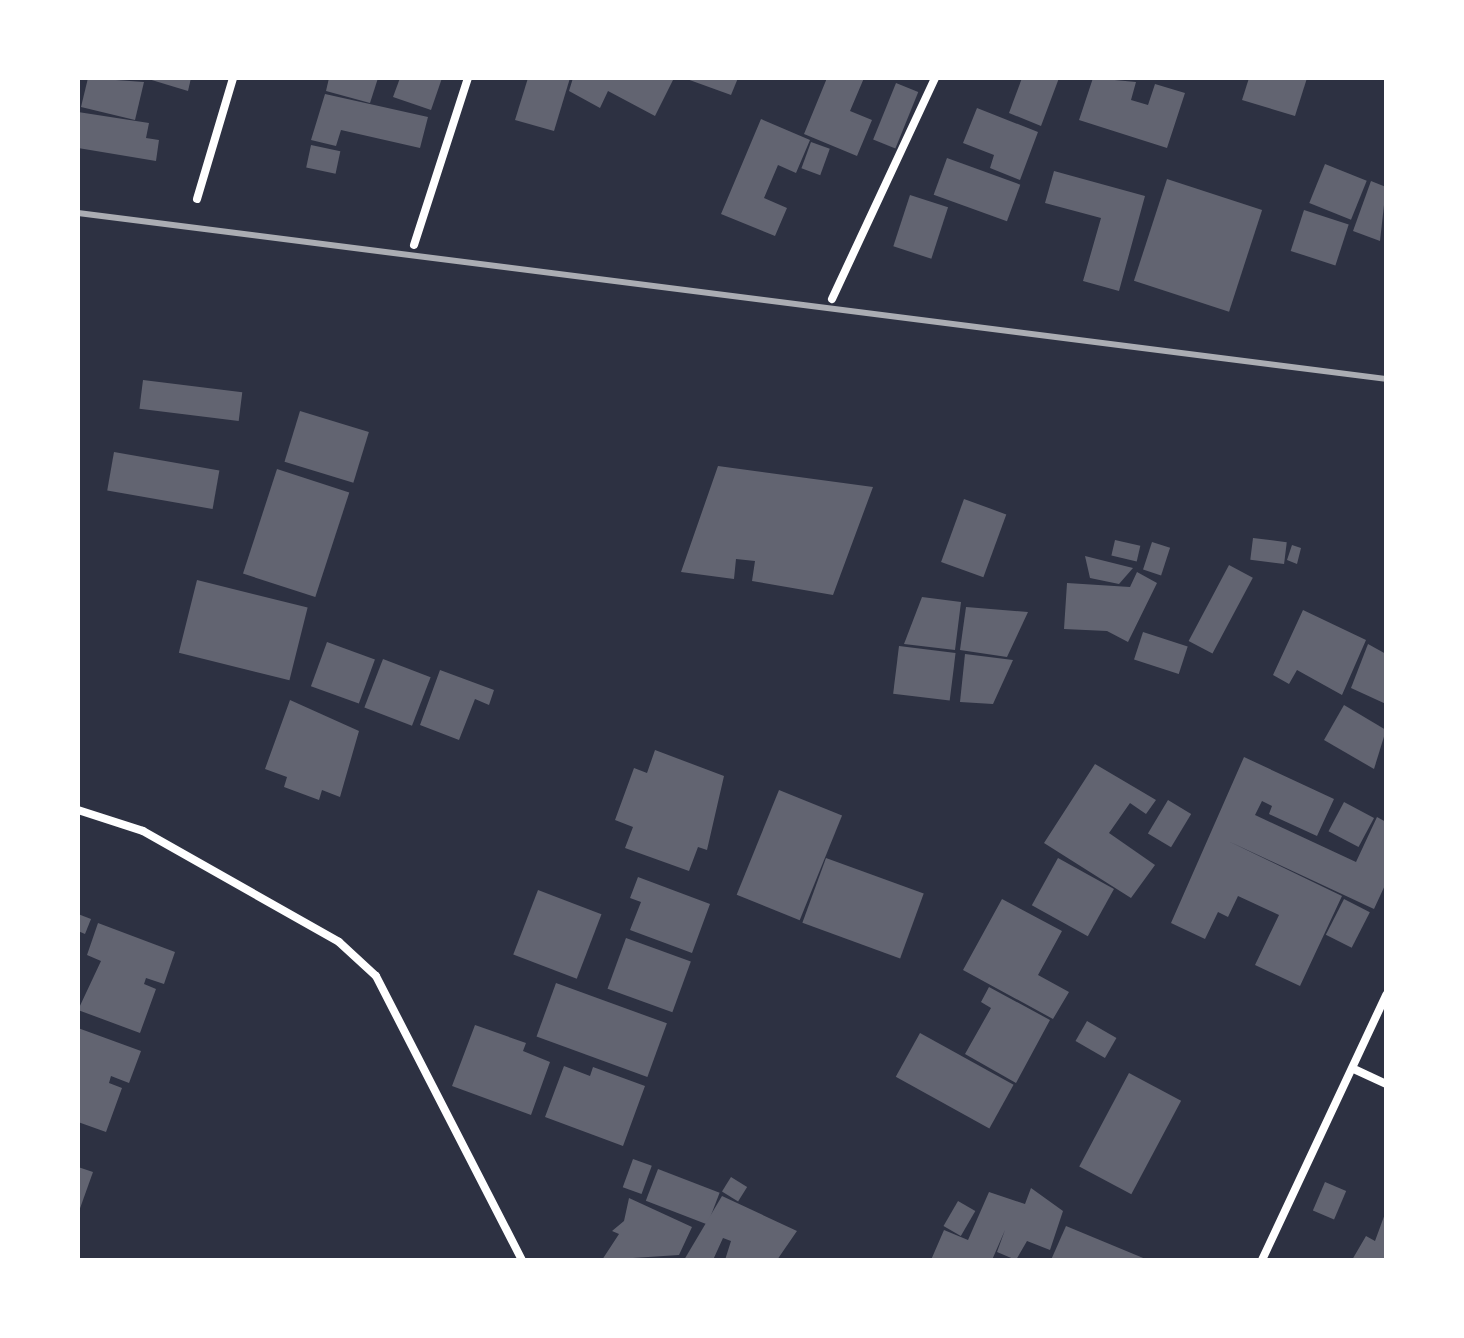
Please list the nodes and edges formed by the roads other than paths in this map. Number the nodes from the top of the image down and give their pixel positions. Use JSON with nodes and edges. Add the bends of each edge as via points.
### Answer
{"nodes":[{"id":1,"x":233,"y":78,"type":"edge"},
{"id":2,"x":468,"y":78,"type":"edge"},
{"id":3,"x":935,"y":78,"type":"edge"},
{"id":4,"x":197,"y":199,"type":"dead end"},
{"id":5,"x":414,"y":245,"type":"dead end"},
{"id":6,"x":832,"y":299,"type":"dead end"},
{"id":7,"x":78,"y":810,"type":"edge"},
{"id":8,"x":1386,"y":995,"type":"edge"},
{"id":9,"x":1356,"y":1070,"type":"junction"},
{"id":10,"x":1386,"y":1084,"type":"edge"},
{"id":11,"x":522,"y":1260,"type":"edge"},
{"id":12,"x":1262,"y":1260,"type":"edge"}],
"edges":[{"from":1,"to":4,"type":"street"},
{"from":2,"to":5,"type":"street"},
{"from":3,"to":6,"type":"street"},
{"from":7,"to":11,"type":"street","via":[[143,831],[339,942],[376,976]]},
{"from":8,"to":9,"type":"street"},
{"from":9,"to":10,"type":"street"},
{"from":9,"to":12,"type":"street"}]}
